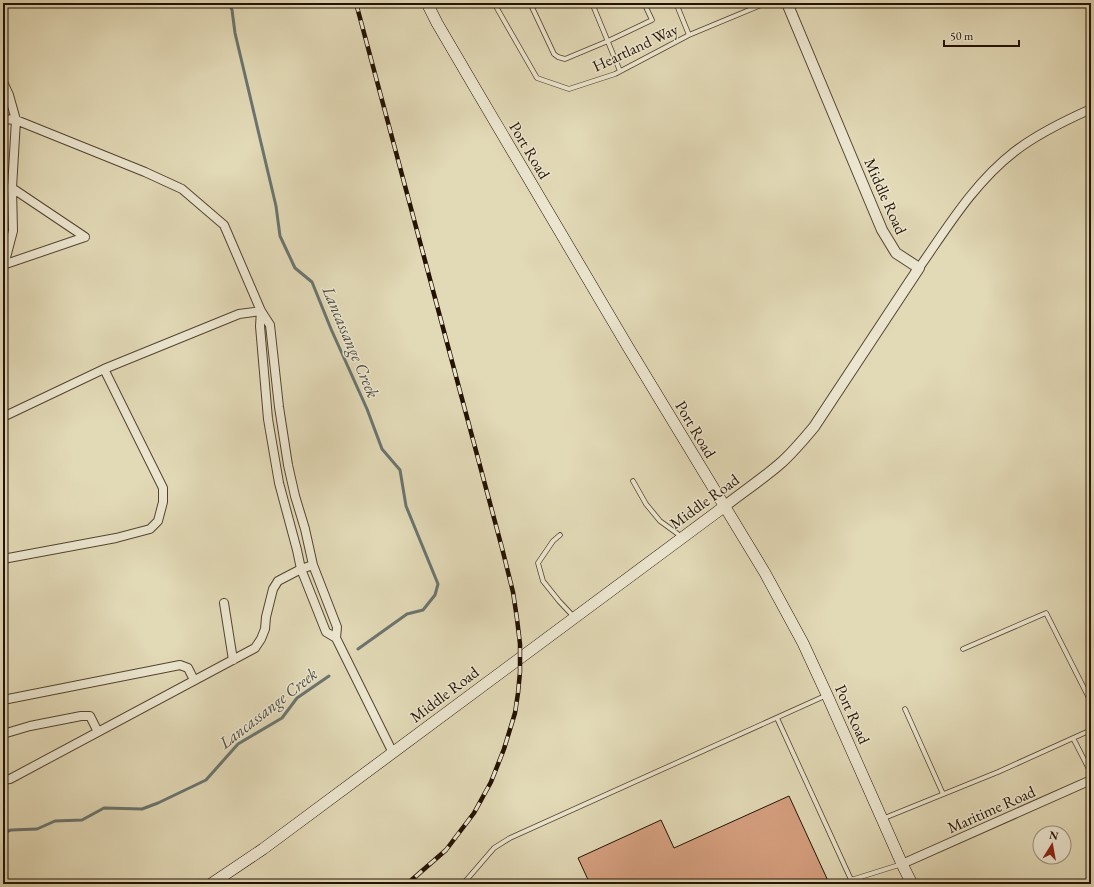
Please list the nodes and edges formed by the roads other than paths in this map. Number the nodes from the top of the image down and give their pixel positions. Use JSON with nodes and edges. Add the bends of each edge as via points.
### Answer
{"nodes":[{"id":1,"x":427,"y":3,"type":"edge"},
{"id":2,"x":494,"y":3,"type":"edge"},
{"id":3,"x":530,"y":3,"type":"edge"},
{"id":4,"x":592,"y":3,"type":"edge"},
{"id":5,"x":644,"y":3,"type":"edge"},
{"id":6,"x":676,"y":3,"type":"edge"},
{"id":7,"x":766,"y":3,"type":"edge"},
{"id":8,"x":787,"y":3,"type":"edge"},
{"id":9,"x":689,"y":35,"type":"junction"},
{"id":10,"x":608,"y":41,"type":"junction"},
{"id":11,"x":620,"y":71,"type":"junction"},
{"id":12,"x":3,"y":82,"type":"edge"},
{"id":13,"x":1091,"y":109,"type":"edge"},
{"id":14,"x":3,"y":119,"type":"edge"},
{"id":15,"x":16,"y":120,"type":"junction"},
{"id":16,"x":7,"y":188,"type":"edge"},
{"id":17,"x":3,"y":265,"type":"edge"},
{"id":18,"x":920,"y":268,"type":"junction"},
{"id":19,"x":261,"y":311,"type":"junction"},
{"id":20,"x":104,"y":369,"type":"junction"},
{"id":21,"x":3,"y":417,"type":"edge"},
{"id":22,"x":633,"y":481,"type":"dead end"},
{"id":23,"x":725,"y":506,"type":"junction"},
{"id":24,"x":560,"y":534,"type":"dead end"},
{"id":25,"x":682,"y":537,"type":"junction"},
{"id":26,"x":3,"y":559,"type":"edge"},
{"id":27,"x":313,"y":565,"type":"junction"},
{"id":28,"x":301,"y":569,"type":"junction"},
{"id":29,"x":224,"y":603,"type":"dead end"},
{"id":30,"x":574,"y":618,"type":"junction"},
{"id":31,"x":336,"y":638,"type":"junction"},
{"id":32,"x":963,"y":649,"type":"dead end"},
{"id":33,"x":233,"y":660,"type":"junction"},
{"id":34,"x":194,"y":680,"type":"junction"},
{"id":35,"x":827,"y":695,"type":"junction"},
{"id":36,"x":3,"y":700,"type":"edge"},
{"id":37,"x":1091,"y":702,"type":"edge"},
{"id":38,"x":905,"y":709,"type":"dead end"},
{"id":39,"x":777,"y":718,"type":"junction"},
{"id":40,"x":1091,"y":730,"type":"edge"},
{"id":41,"x":98,"y":732,"type":"junction"},
{"id":42,"x":3,"y":734,"type":"edge"},
{"id":43,"x":1073,"y":738,"type":"junction"},
{"id":44,"x":393,"y":753,"type":"junction"},
{"id":45,"x":1091,"y":773,"type":"edge"},
{"id":46,"x":3,"y":780,"type":"edge"},
{"id":47,"x":1091,"y":780,"type":"edge"},
{"id":48,"x":943,"y":794,"type":"junction"},
{"id":49,"x":882,"y":819,"type":"junction"},
{"id":50,"x":902,"y":864,"type":"junction"},
{"id":51,"x":852,"y":882,"type":"edge"},
{"id":52,"x":210,"y":884,"type":"edge"},
{"id":53,"x":462,"y":884,"type":"edge"},
{"id":54,"x":912,"y":884,"type":"edge"}],
"edges":[{"from":1,"to":23,"type":"main road","name":"Port Road","via":[[591,285]]},
{"from":2,"to":11,"type":"lane","name":"Heartland Way","via":[[537,78],[569,89]]},
{"from":3,"to":10,"type":"lane","via":[[554,54],[558,57],[565,59]]},
{"from":4,"to":10,"type":"lane"},
{"from":5,"to":10,"type":"lane","via":[[652,20]]},
{"from":6,"to":9,"type":"lane","name":"Heartland Way"},
{"from":7,"to":9,"type":"lane","name":"Heartland Way"},
{"from":8,"to":18,"type":"street","name":"Middle Road","via":[[882,230],[896,253]]},
{"from":9,"to":11,"type":"lane","name":"Heartland Way"},
{"from":10,"to":11,"type":"lane"},
{"from":12,"to":15,"type":"street"},
{"from":13,"to":18,"type":"street","via":[[1037,136],[993,170],[972,194]]},
{"from":14,"to":15,"type":"street"},
{"from":15,"to":16,"type":"street"},
{"from":15,"to":19,"type":"street","via":[[182,189],[224,225]]},
{"from":16,"to":17,"type":"street","via":[[13,231]]},
{"from":16,"to":17,"type":"street","via":[[85,238]]},
{"from":18,"to":23,"type":"street","name":"Middle Road","via":[[814,427],[782,461]]},
{"from":19,"to":20,"type":"street","via":[[239,314]]},
{"from":19,"to":27,"type":"street","via":[[270,325],[288,465]]},
{"from":19,"to":28,"type":"street","via":[[268,419],[279,483]]},
{"from":20,"to":21,"type":"street"},
{"from":20,"to":26,"type":"street","via":[[162,488],[163,502],[158,521],[150,529],[116,538]]},
{"from":22,"to":25,"type":"lane","via":[[646,504],[660,521]]},
{"from":23,"to":25,"type":"main road","name":"Middle Road"},
{"from":23,"to":35,"type":"main road","name":"Port Road","via":[[803,643]]},
{"from":24,"to":30,"type":"lane","via":[[538,564],[543,581]]},
{"from":25,"to":30,"type":"main road","name":"Middle Road"},
{"from":27,"to":28,"type":"street"},
{"from":27,"to":31,"type":"street","via":[[337,627]]},
{"from":28,"to":31,"type":"street","via":[[326,632]]},
{"from":28,"to":33,"type":"street","via":[[278,581],[273,589],[261,639],[255,648]]},
{"from":29,"to":33,"type":"street"},
{"from":30,"to":44,"type":"main road","name":"Middle Road"},
{"from":31,"to":44,"type":"street"},
{"from":32,"to":37,"type":"lane","via":[[1046,613]]},
{"from":33,"to":34,"type":"street"},
{"from":34,"to":36,"type":"street","via":[[188,668],[180,665]]},
{"from":34,"to":41,"type":"street"},
{"from":35,"to":39,"type":"lane"},
{"from":35,"to":49,"type":"main road","name":"Port Road"},
{"from":38,"to":48,"type":"lane"},
{"from":39,"to":51,"type":"lane"},
{"from":39,"to":53,"type":"lane","via":[[510,838],[494,848]]},
{"from":40,"to":43,"type":"lane"},
{"from":41,"to":42,"type":"street","via":[[90,716],[81,716]]},
{"from":41,"to":46,"type":"street","via":[[10,779]]},
{"from":43,"to":45,"type":"lane"},
{"from":43,"to":48,"type":"lane"},
{"from":44,"to":52,"type":"main road","name":"Middle Road","via":[[263,849]]},
{"from":47,"to":50,"type":"street","name":"Maritime Road"},
{"from":48,"to":49,"type":"lane"},
{"from":49,"to":50,"type":"main road","name":"Port Road"},
{"from":50,"to":51,"type":"lane"},
{"from":50,"to":54,"type":"main road","name":"Port Road"}]}
